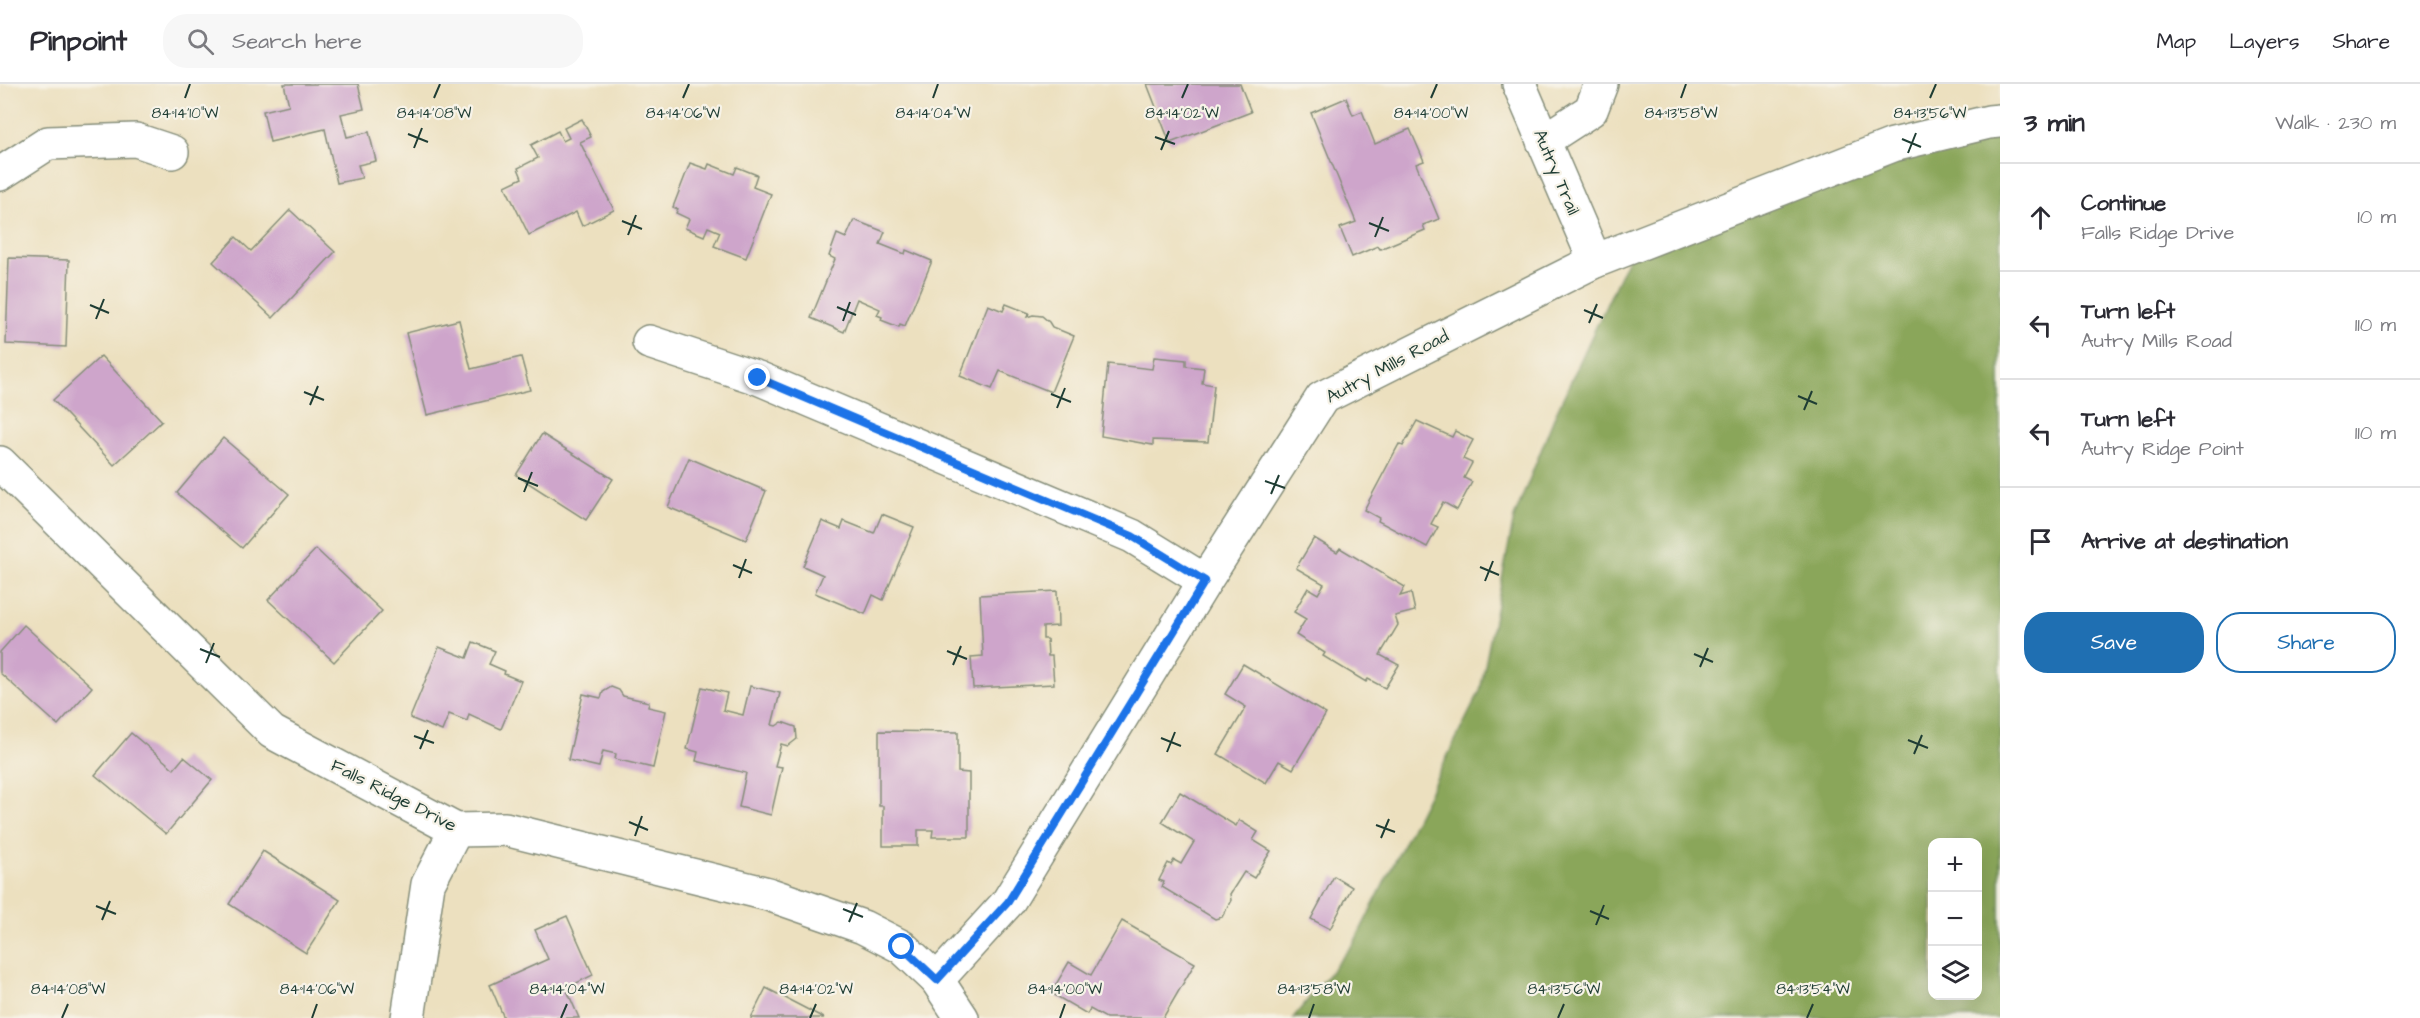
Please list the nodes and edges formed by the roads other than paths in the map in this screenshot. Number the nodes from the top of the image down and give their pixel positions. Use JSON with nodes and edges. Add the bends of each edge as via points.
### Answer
{"nodes":[{"id":1,"x":1519,"y":84,"type":"edge"},
{"id":2,"x":1601,"y":84,"type":"edge"},
{"id":3,"x":2000,"y":121,"type":"edge"},
{"id":4,"x":1543,"y":141,"type":"junction"},
{"id":5,"x":172,"y":152,"type":"dead end"},
{"id":6,"x":0,"y":174,"type":"edge"},
{"id":7,"x":1594,"y":261,"type":"junction"},
{"id":8,"x":649,"y":342,"type":"dead end"},
{"id":9,"x":0,"y":463,"type":"edge"},
{"id":10,"x":1205,"y":581,"type":"junction"},
{"id":11,"x":456,"y":830,"type":"junction"},
{"id":12,"x":937,"y":980,"type":"junction"},
{"id":13,"x":408,"y":1018,"type":"edge"},
{"id":14,"x":962,"y":1018,"type":"edge"}],
"edges":[{"from":1,"to":4,"type":"street","name":"Autry Trail"},
{"from":2,"to":4,"type":"street","via":[[1591,110]]},
{"from":3,"to":7,"type":"street","name":"Autry Mills Road","via":[[1893,145]]},
{"from":4,"to":7,"type":"street","name":"Autry Trail"},
{"from":5,"to":6,"type":"street","via":[[136,140],[48,143]]},
{"from":7,"to":10,"type":"street","name":"Autry Mills Road","via":[[1322,398]]},
{"from":8,"to":10,"type":"street","via":[[758,378],[1132,536]]},
{"from":9,"to":11,"type":"street","name":"Falls Ridge Drive","via":[[272,732]]},
{"from":10,"to":12,"type":"street","name":"Autry Mills Road","via":[[1008,902]]},
{"from":11,"to":12,"type":"street","name":"Falls Ridge Drive","via":[[505,829],[768,894],[863,927],[902,947]]},
{"from":11,"to":13,"type":"street","via":[[428,884]]},
{"from":12,"to":14,"type":"street","name":"Falls Ridge Drive"}]}
